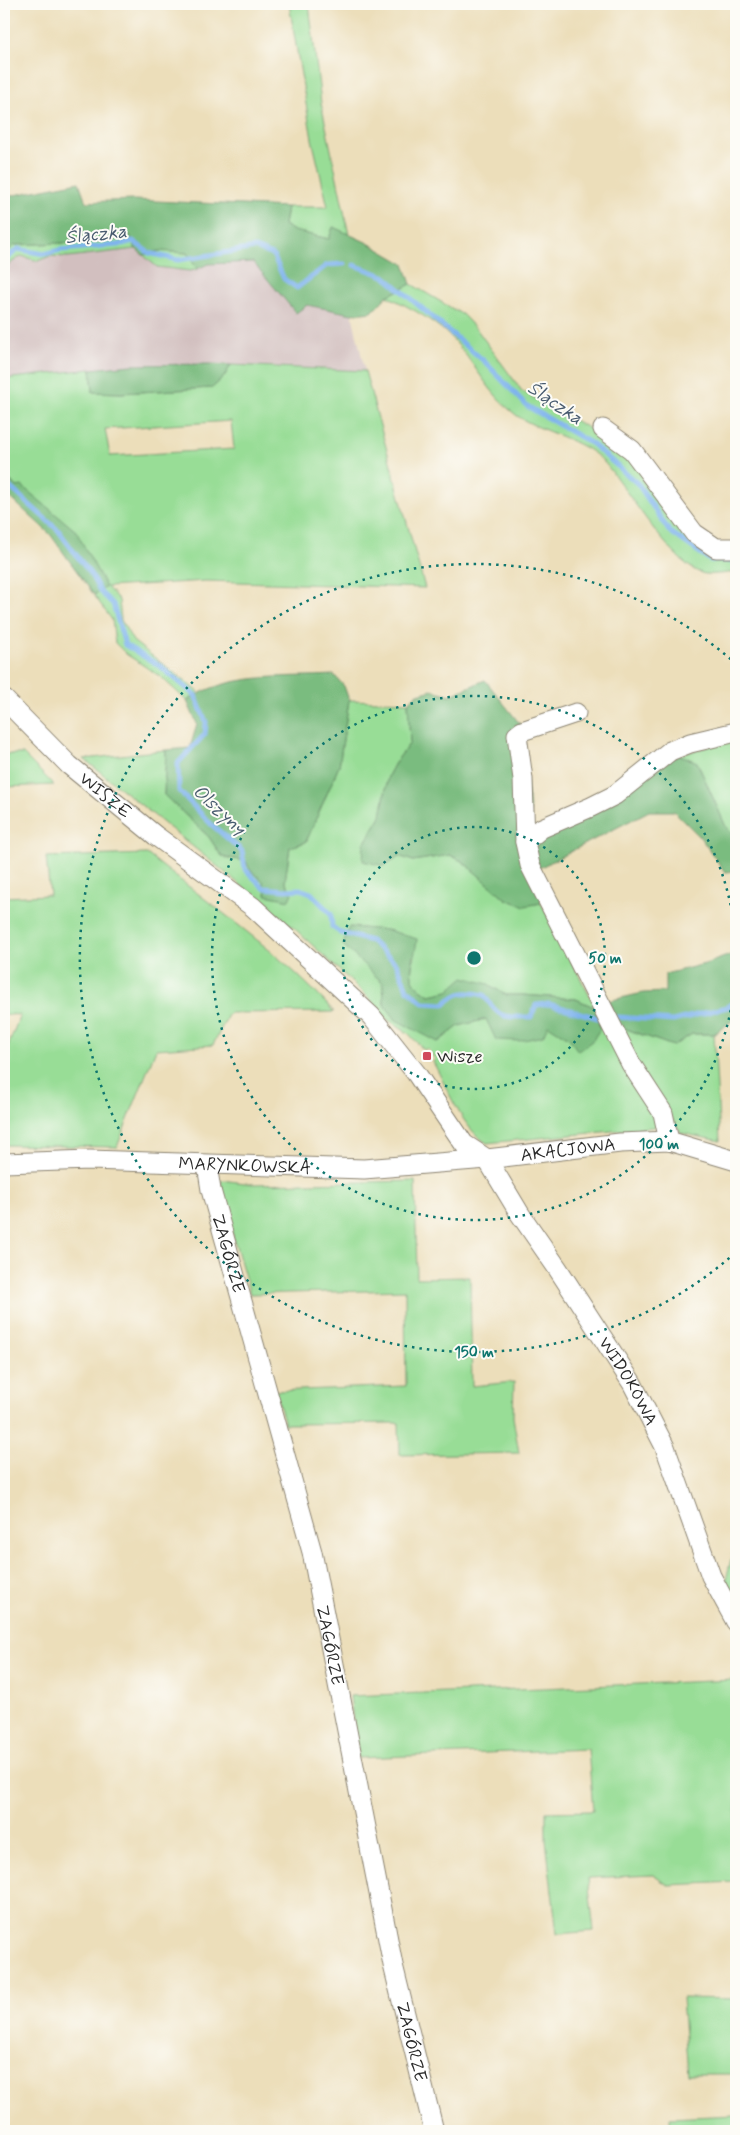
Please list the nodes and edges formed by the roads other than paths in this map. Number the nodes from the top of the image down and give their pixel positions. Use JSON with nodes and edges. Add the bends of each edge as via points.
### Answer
{"nodes":[{"id":1,"x":603,"y":429,"type":"dead end"},
{"id":2,"x":736,"y":548,"type":"edge"},
{"id":3,"x":4,"y":699,"type":"edge"},
{"id":4,"x":576,"y":713,"type":"dead end"},
{"id":5,"x":736,"y":732,"type":"edge"},
{"id":6,"x":525,"y":842,"type":"junction"},
{"id":7,"x":669,"y":1141,"type":"junction"},
{"id":8,"x":487,"y":1159,"type":"junction"},
{"id":9,"x":736,"y":1161,"type":"edge"},
{"id":10,"x":4,"y":1163,"type":"edge"},
{"id":11,"x":207,"y":1165,"type":"junction"},
{"id":12,"x":736,"y":1622,"type":"edge"},
{"id":13,"x":434,"y":2131,"type":"edge"}],
"edges":[{"from":1,"to":2,"type":"street","via":[[632,450],[694,533],[716,548]]},
{"from":3,"to":8,"type":"street","name":"WISZE","via":[[69,765],[156,836],[252,907],[371,1016],[416,1073],[464,1144]]},
{"from":4,"to":6,"type":"street","via":[[517,735],[523,779]]},
{"from":5,"to":6,"type":"street","via":[[670,751],[614,795],[542,828]]},
{"from":6,"to":7,"type":"street","via":[[530,865],[550,907],[631,1064],[663,1113]]},
{"from":7,"to":8,"type":"street","name":"AKACJOWA","via":[[620,1142]]},
{"from":7,"to":9,"type":"street","name":"AKACJOWA"},
{"from":8,"to":11,"type":"street","name":"MARYNKOWSKA","via":[[364,1169]]},
{"from":8,"to":12,"type":"street","name":"WIDOKOWA","via":[[632,1383],[665,1448],[711,1576]]},
{"from":10,"to":11,"type":"street","name":"MARYNKOWSKA","via":[[90,1160]]},
{"from":11,"to":13,"type":"street","name":"ZAGÓRZE","via":[[211,1190],[312,1552],[393,1965]]}]}
